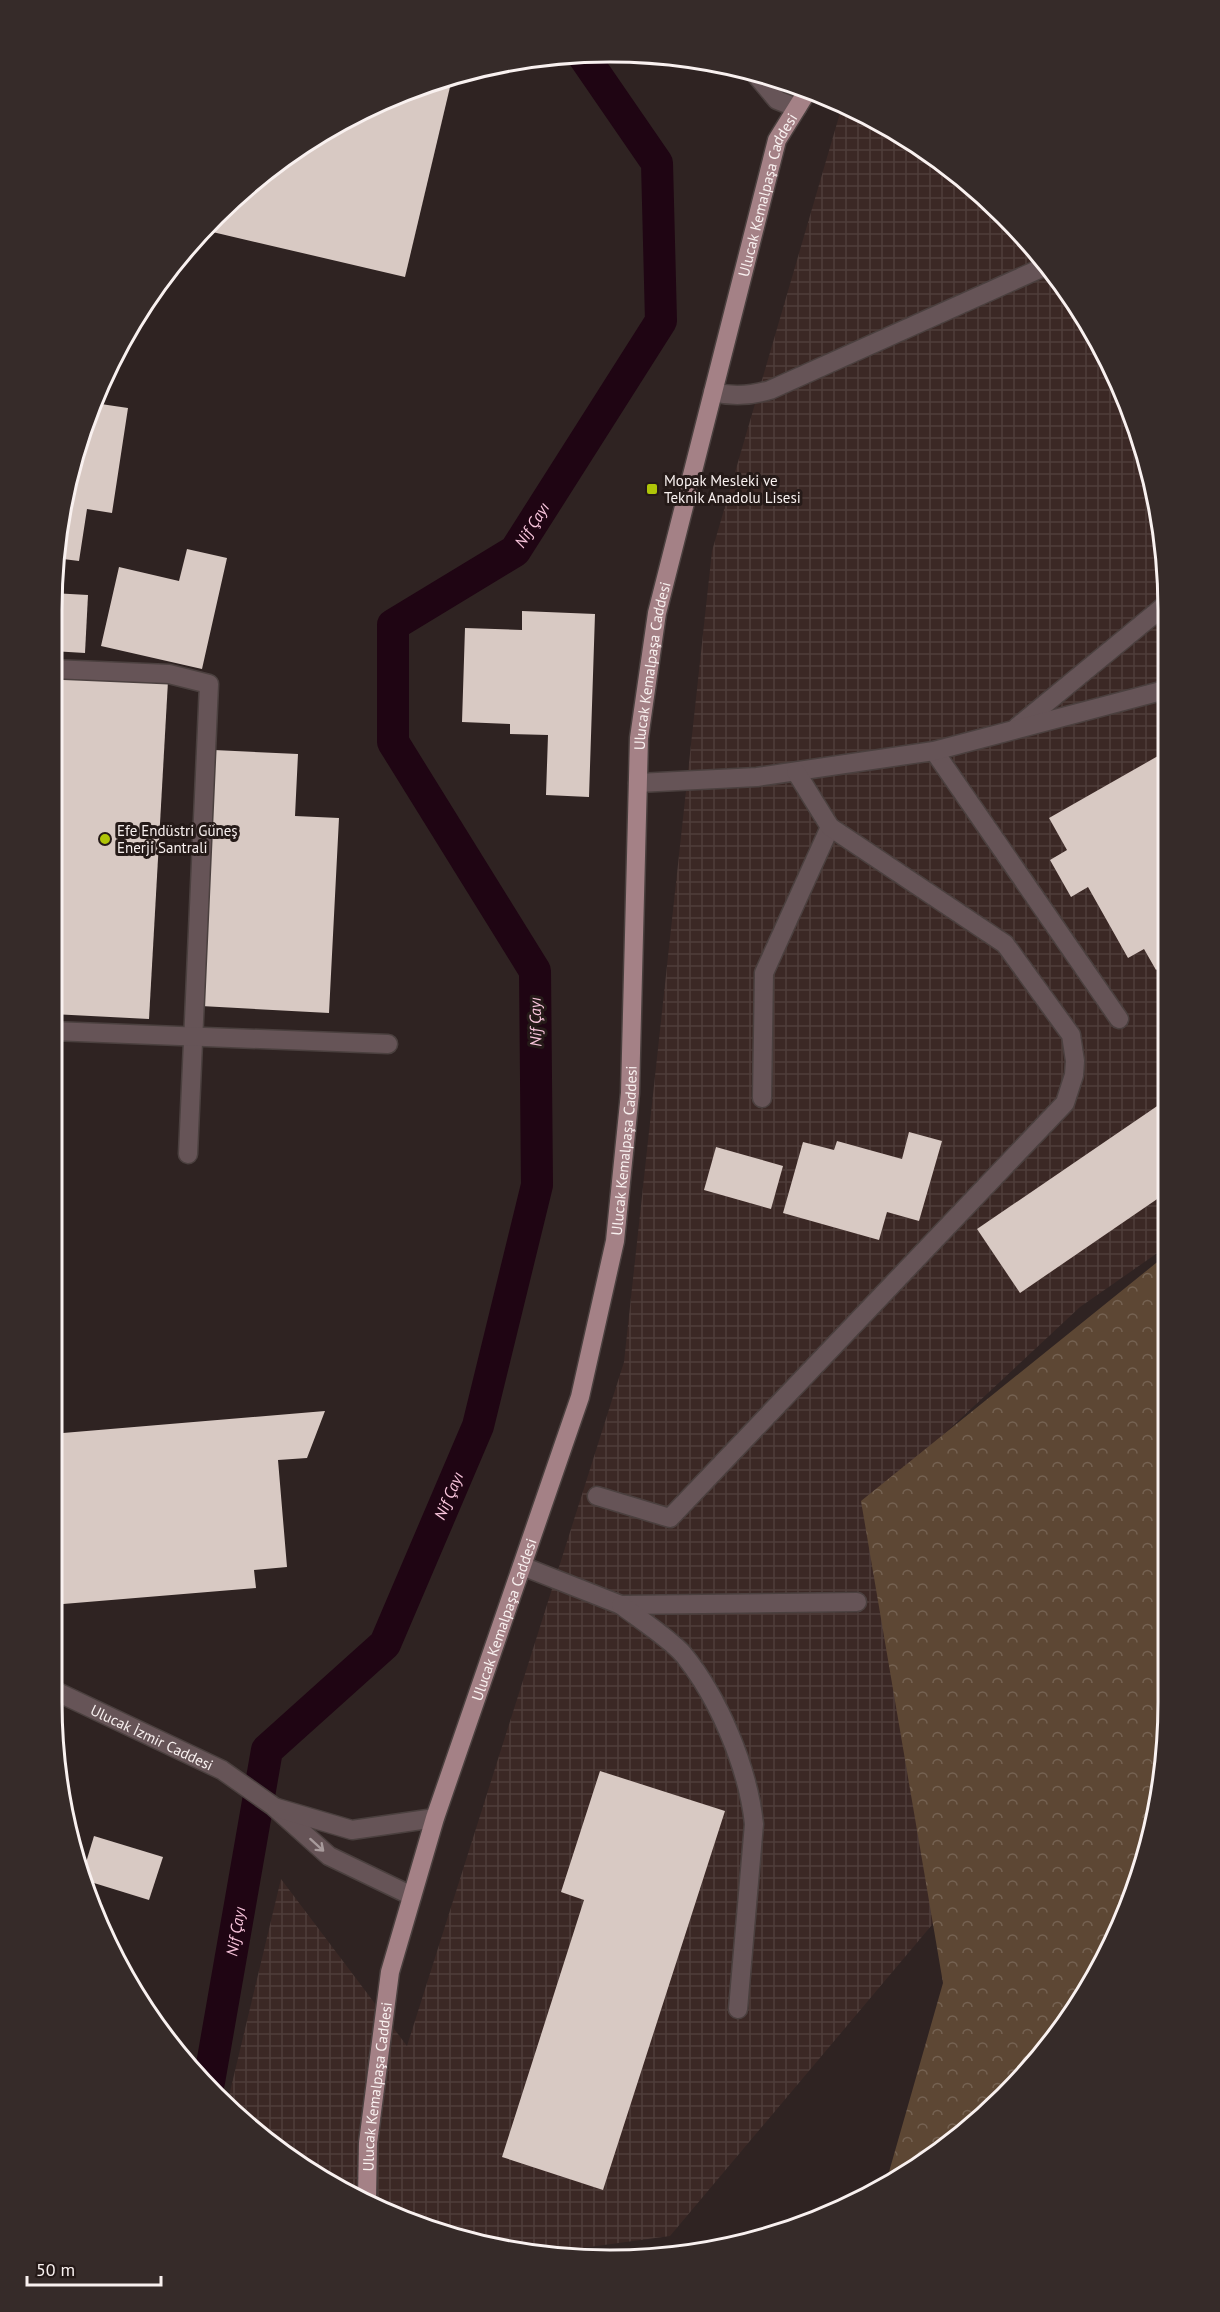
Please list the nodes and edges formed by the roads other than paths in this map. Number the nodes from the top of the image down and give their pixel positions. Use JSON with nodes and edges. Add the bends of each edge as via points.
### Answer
{"nodes":[{"id":1,"x":763,"y":84,"type":"edge"},
{"id":2,"x":803,"y":97,"type":"edge"},
{"id":3,"x":796,"y":108,"type":"junction"},
{"id":4,"x":1039,"y":269,"type":"edge"},
{"id":5,"x":713,"y":392,"type":"junction"},
{"id":6,"x":1158,"y":611,"type":"edge"},
{"id":7,"x":62,"y":669,"type":"edge"},
{"id":8,"x":1158,"y":692,"type":"edge"},
{"id":9,"x":1014,"y":730,"type":"junction"},
{"id":10,"x":934,"y":751,"type":"junction"},
{"id":11,"x":796,"y":771,"type":"junction"},
{"id":12,"x":638,"y":783,"type":"junction"},
{"id":13,"x":830,"y":827,"type":"junction"},
{"id":14,"x":1119,"y":1019,"type":"dead end"},
{"id":15,"x":62,"y":1031,"type":"edge"},
{"id":16,"x":193,"y":1036,"type":"junction"},
{"id":17,"x":388,"y":1044,"type":"dead end"},
{"id":18,"x":762,"y":1098,"type":"dead end"},
{"id":19,"x":188,"y":1154,"type":"dead end"},
{"id":20,"x":597,"y":1496,"type":"dead end"},
{"id":21,"x":522,"y":1566,"type":"junction"},
{"id":22,"x":857,"y":1602,"type":"dead end"},
{"id":23,"x":621,"y":1605,"type":"junction"},
{"id":24,"x":62,"y":1694,"type":"edge"},
{"id":25,"x":273,"y":1806,"type":"junction"},
{"id":26,"x":435,"y":1818,"type":"junction"},
{"id":27,"x":412,"y":1896,"type":"junction"},
{"id":28,"x":738,"y":2009,"type":"dead end"},
{"id":29,"x":367,"y":2194,"type":"edge"}],
"edges":[{"from":1,"to":3,"type":"street","via":[[777,100]]},
{"from":2,"to":3,"type":"main road","name":"Ulucak Kemalpaşa Caddesi"},
{"from":3,"to":5,"type":"main road","name":"Ulucak Kemalpaşa Caddesi","via":[[777,140]]},
{"from":4,"to":5,"type":"street","via":[[770,390],[742,396]]},
{"from":5,"to":12,"type":"main road","name":"Ulucak Kemalpaşa Caddesi","via":[[657,613],[639,738]]},
{"from":6,"to":9,"type":"street"},
{"from":7,"to":16,"type":"street","via":[[169,674],[209,684]]},
{"from":8,"to":9,"type":"street"},
{"from":9,"to":10,"type":"street"},
{"from":10,"to":11,"type":"street"},
{"from":10,"to":14,"type":"street"},
{"from":11,"to":12,"type":"street","via":[[757,777]]},
{"from":11,"to":13,"type":"street"},
{"from":12,"to":21,"type":"main road","name":"Ulucak Kemalpaşa Caddesi","via":[[630,1093],[615,1241],[580,1397]]},
{"from":13,"to":18,"type":"street","via":[[764,973]]},
{"from":13,"to":20,"type":"street","via":[[1005,944],[1071,1035],[1076,1061],[1071,1089],[1065,1103],[670,1518]]},
{"from":15,"to":16,"type":"street"},
{"from":16,"to":17,"type":"street"},
{"from":16,"to":19,"type":"street"},
{"from":21,"to":23,"type":"street"},
{"from":21,"to":26,"type":"main road","name":"Ulucak Kemalpaşa Caddesi"},
{"from":22,"to":23,"type":"street"},
{"from":23,"to":28,"type":"street","via":[[682,1653],[734,1743],[752,1799],[754,1824]]},
{"from":24,"to":25,"type":"street","name":"Ulucak İzmir Caddesi","via":[[222,1770]]},
{"from":25,"to":26,"type":"street","via":[[352,1830]]},
{"from":25,"to":27,"type":"street","one_way":true,"via":[[329,1856]]},
{"from":26,"to":27,"type":"main road","name":"Ulucak Kemalpaşa Caddesi"},
{"from":27,"to":29,"type":"main road","name":"Ulucak Kemalpaşa Caddesi","via":[[390,1972],[368,2143]]}]}
